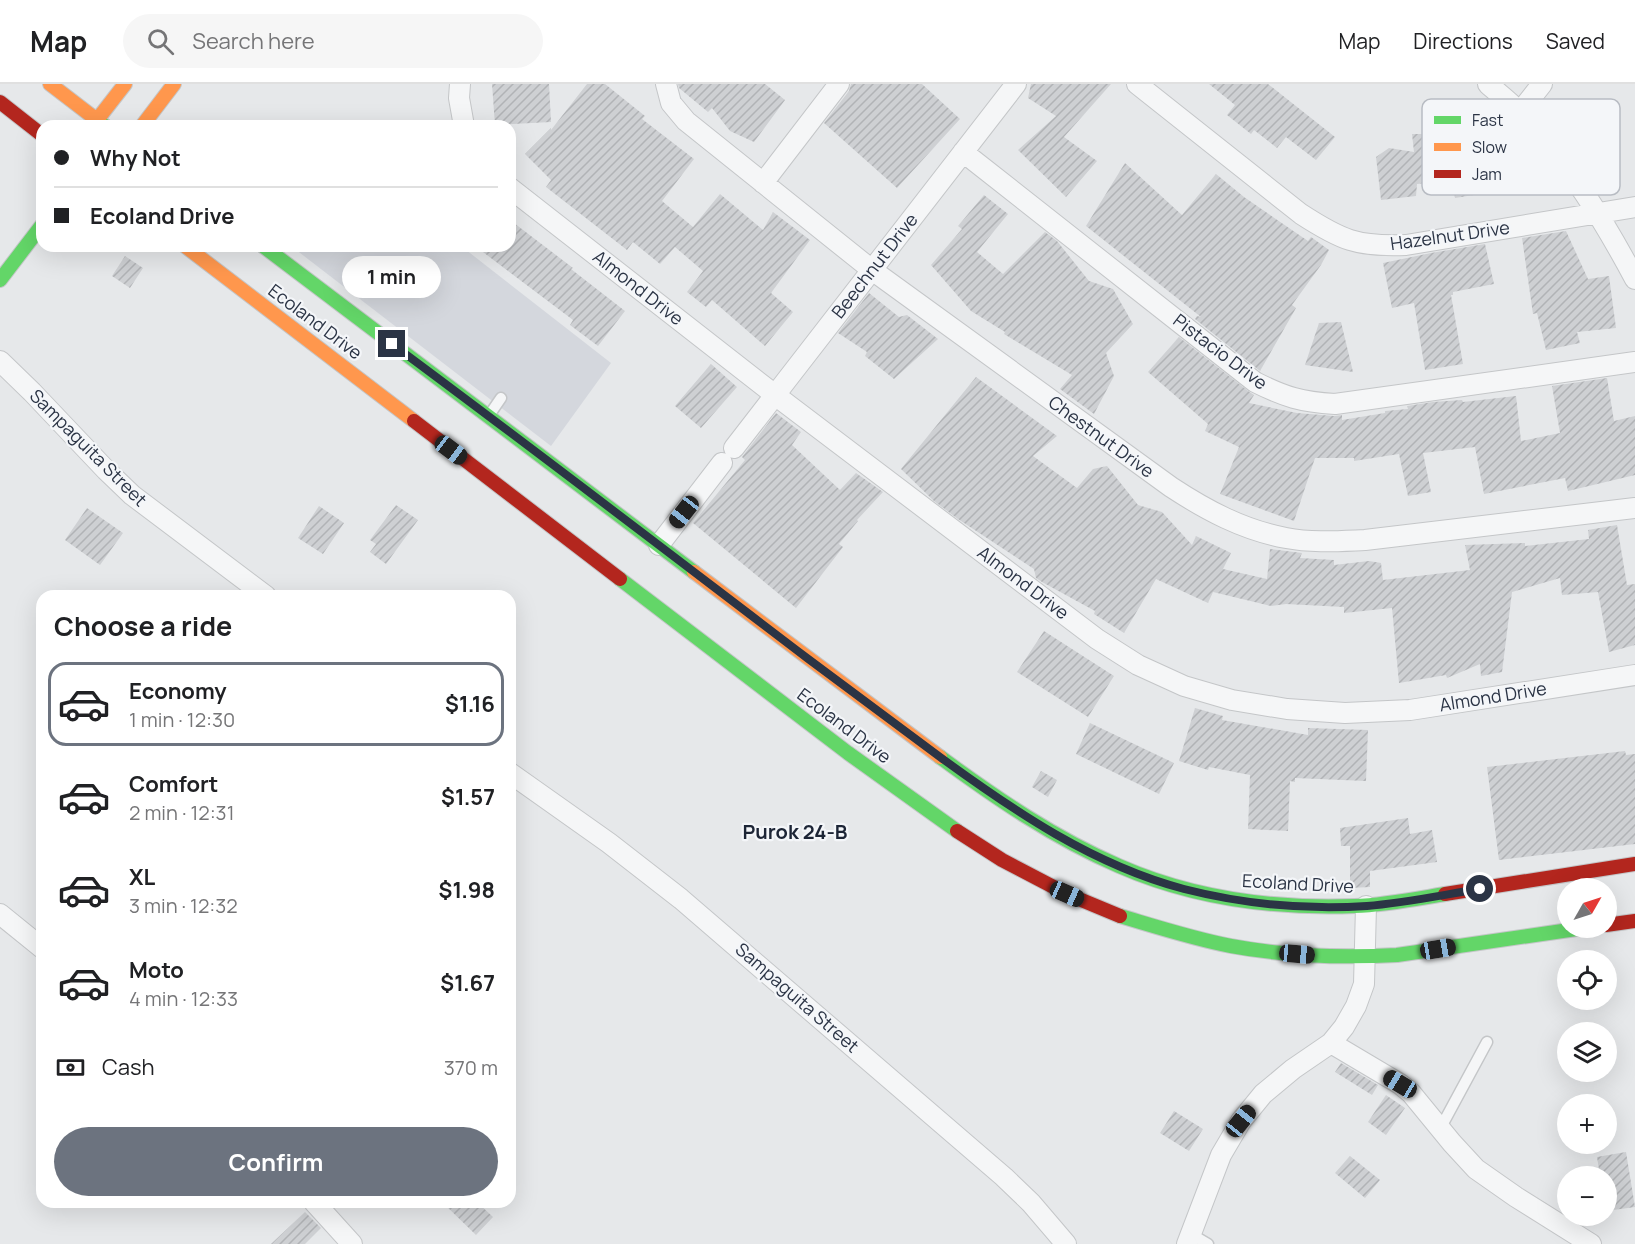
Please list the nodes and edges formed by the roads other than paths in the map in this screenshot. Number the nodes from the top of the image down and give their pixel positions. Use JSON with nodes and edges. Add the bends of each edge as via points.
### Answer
{"nodes":[{"id":1,"x":50,"y":84,"type":"edge"},
{"id":2,"x":124,"y":84,"type":"edge"},
{"id":3,"x":174,"y":84,"type":"edge"},
{"id":4,"x":460,"y":84,"type":"edge"},
{"id":5,"x":666,"y":84,"type":"edge"},
{"id":6,"x":839,"y":84,"type":"edge"},
{"id":7,"x":1016,"y":84,"type":"edge"},
{"id":8,"x":1137,"y":84,"type":"edge"},
{"id":9,"x":1488,"y":84,"type":"edge"},
{"id":10,"x":1542,"y":84,"type":"edge"},
{"id":11,"x":1505,"y":99,"type":"edge"},
{"id":12,"x":1530,"y":99,"type":"edge"},
{"id":13,"x":0,"y":102,"type":"edge"},
{"id":14,"x":93,"y":120,"type":"edge"},
{"id":15,"x":101,"y":120,"type":"edge"},
{"id":16,"x":147,"y":120,"type":"edge"},
{"id":17,"x":463,"y":120,"type":"edge"},
{"id":18,"x":36,"y":130,"type":"edge"},
{"id":19,"x":963,"y":152,"type":"junction"},
{"id":20,"x":763,"y":183,"type":"junction"},
{"id":21,"x":516,"y":193,"type":"edge"},
{"id":22,"x":1585,"y":195,"type":"edge"},
{"id":23,"x":1635,"y":207,"type":"edge"},
{"id":24,"x":1597,"y":214,"type":"junction"},
{"id":25,"x":36,"y":233,"type":"edge"},
{"id":26,"x":193,"y":252,"type":"edge"},
{"id":27,"x":271,"y":252,"type":"edge"},
{"id":28,"x":872,"y":270,"type":"junction"},
{"id":29,"x":1635,"y":279,"type":"edge"},
{"id":30,"x":0,"y":280,"type":"edge"},
{"id":31,"x":0,"y":362,"type":"edge"},
{"id":32,"x":1635,"y":362,"type":"edge"},
{"id":33,"x":775,"y":395,"type":"junction"},
{"id":34,"x":501,"y":398,"type":"dead end"},
{"id":35,"x":488,"y":416,"type":"junction"},
{"id":36,"x":1635,"y":508,"type":"edge"},
{"id":37,"x":659,"y":545,"type":"junction"},
{"id":38,"x":258,"y":590,"type":"edge"},
{"id":39,"x":1635,"y":675,"type":"edge"},
{"id":40,"x":516,"y":777,"type":"edge"},
{"id":41,"x":1635,"y":864,"type":"edge"},
{"id":42,"x":1366,"y":906,"type":"junction"},
{"id":43,"x":0,"y":914,"type":"edge"},
{"id":44,"x":1635,"y":921,"type":"edge"},
{"id":45,"x":1617,"y":923,"type":"edge"},
{"id":46,"x":1557,"y":932,"type":"edge"},
{"id":47,"x":36,"y":943,"type":"edge"},
{"id":48,"x":1365,"y":957,"type":"junction"},
{"id":49,"x":1486,"y":1041,"type":"dead end"},
{"id":50,"x":1331,"y":1042,"type":"junction"},
{"id":51,"x":1440,"y":1129,"type":"junction"},
{"id":52,"x":319,"y":1208,"type":"edge"},
{"id":53,"x":1195,"y":1241,"type":"edge"},
{"id":54,"x":352,"y":1244,"type":"edge"},
{"id":55,"x":1066,"y":1244,"type":"edge"},
{"id":56,"x":1591,"y":1244,"type":"edge"}],
"edges":[{"from":1,"to":14,"type":"main road"},
{"from":2,"to":15,"type":"main road"},
{"from":3,"to":16,"type":"main road"},
{"from":4,"to":17,"type":"street"},
{"from":5,"to":20,"type":"street","name":"Chestnut Drive","via":[[671,103],[686,122]]},
{"from":6,"to":20,"type":"street"},
{"from":7,"to":19,"type":"street","name":"Beechnut Drive"},
{"from":8,"to":24,"type":"street","name":"Hazelnut Drive","via":[[1301,214],[1329,232],[1355,242],[1406,245]]},
{"from":9,"to":11,"type":"street"},
{"from":10,"to":12,"type":"street"},
{"from":13,"to":18,"type":"main road"},
{"from":19,"to":28,"type":"street","name":"Beechnut Drive"},
{"from":19,"to":32,"type":"street","name":"Pistacio Drive","via":[[1255,382],[1279,394],[1335,404]]},
{"from":20,"to":28,"type":"street","name":"Chestnut Drive"},
{"from":21,"to":33,"type":"street","name":"Almond Drive"},
{"from":22,"to":24,"type":"street"},
{"from":23,"to":24,"type":"street","name":"Hazelnut Drive"},
{"from":24,"to":29,"type":"street"},
{"from":25,"to":30,"type":"main road"},
{"from":26,"to":48,"type":"main road","name":"Ecoland Drive","via":[[848,753],[1002,860],[1111,914],[1184,936],[1276,952]]},
{"from":27,"to":35,"type":"main road","name":"Ecoland Drive"},
{"from":28,"to":33,"type":"street","name":"Beechnut Drive"},
{"from":28,"to":36,"type":"street","name":"Chestnut Drive","via":[[1170,487],[1242,526],[1286,538],[1365,540]]},
{"from":31,"to":38,"type":"street","name":"Sampaguita Street","via":[[132,495]]},
{"from":33,"to":37,"type":"street","name":"Beechnut Drive"},
{"from":33,"to":39,"type":"street","name":"Almond Drive","via":[[1097,639],[1138,665],[1184,686],[1232,700],[1287,709],[1345,712],[1410,710]]},
{"from":34,"to":35,"type":"lane"},
{"from":35,"to":37,"type":"main road","name":"Ecoland Drive"},
{"from":37,"to":42,"type":"main road","name":"Ecoland Drive","via":[[993,796],[1080,847],[1154,879],[1223,897],[1258,903]]},
{"from":40,"to":55,"type":"street","name":"Sampaguita Street","via":[[609,843],[710,923],[1004,1177]]},
{"from":41,"to":42,"type":"main road","name":"Ecoland Drive"},
{"from":42,"to":48,"type":"street"},
{"from":43,"to":47,"type":"street"},
{"from":44,"to":45,"type":"main road"},
{"from":46,"to":48,"type":"main road","name":"Ecoland Drive"},
{"from":48,"to":50,"type":"street","via":[[1364,984],[1356,1006]]},
{"from":49,"to":51,"type":"lane"},
{"from":50,"to":51,"type":"street","via":[[1400,1084]]},
{"from":50,"to":53,"type":"street","via":[[1263,1094],[1241,1121],[1221,1155]]},
{"from":51,"to":56,"type":"street","via":[[1476,1169]]},
{"from":52,"to":54,"type":"street"}]}
